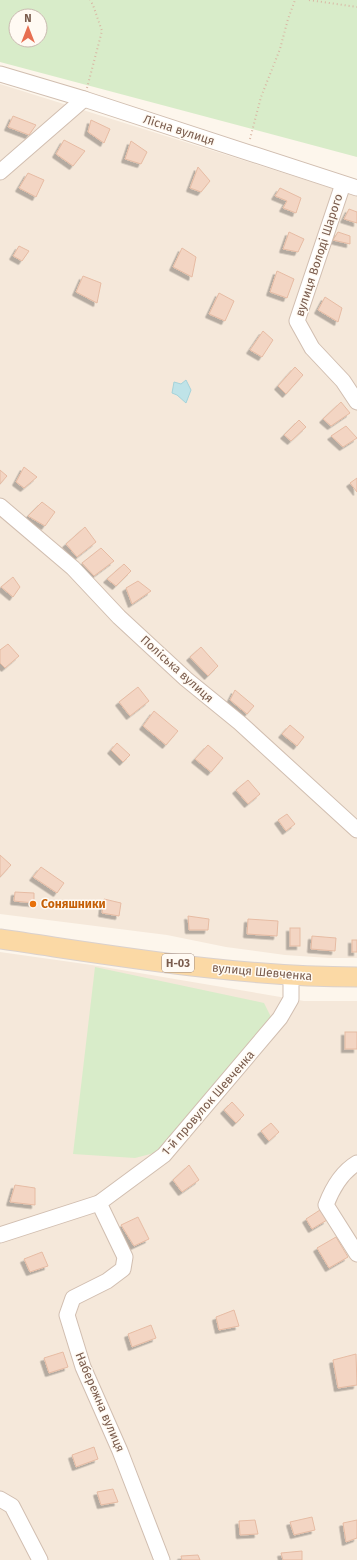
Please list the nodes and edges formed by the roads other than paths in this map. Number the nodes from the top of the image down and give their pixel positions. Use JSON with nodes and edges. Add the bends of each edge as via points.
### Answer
{"nodes":[{"id":1,"x":0,"y":74,"type":"edge"},
{"id":2,"x":84,"y":99,"type":"junction"},
{"id":3,"x":0,"y":172,"type":"edge"},
{"id":4,"x":350,"y":186,"type":"edge"},
{"id":5,"x":357,"y":402,"type":"edge"},
{"id":6,"x":0,"y":506,"type":"edge"},
{"id":7,"x":357,"y":830,"type":"edge"},
{"id":8,"x":0,"y":939,"type":"edge"},
{"id":9,"x":291,"y":976,"type":"junction"},
{"id":10,"x":357,"y":977,"type":"edge"},
{"id":11,"x":357,"y":1162,"type":"edge"},
{"id":12,"x":99,"y":1203,"type":"junction"},
{"id":13,"x":0,"y":1235,"type":"edge"},
{"id":14,"x":357,"y":1254,"type":"edge"},
{"id":15,"x":0,"y":1499,"type":"edge"},
{"id":16,"x":40,"y":1560,"type":"edge"},
{"id":17,"x":162,"y":1560,"type":"edge"}],
"edges":[{"from":1,"to":2,"type":"street","name":"Лісна вулиця"},
{"from":2,"to":3,"type":"street"},
{"from":2,"to":4,"type":"street","name":"Лісна вулиця"},
{"from":4,"to":5,"type":"street","name":"вулиця Володі Шарого","via":[[297,320],[312,348],[343,381]]},
{"from":6,"to":7,"type":"street","name":"Поліська вулиця","via":[[73,568],[119,617],[186,679],[240,723]]},
{"from":8,"to":9,"type":"main road","name":"вулиця Шевченка","number":"Н-03"},
{"from":9,"to":10,"type":"main road","name":"вулиця Шевченка","number":"Н-03"},
{"from":9,"to":12,"type":"street","name":"1-й провулок Шевченка","via":[[291,999],[280,1018],[164,1155]]},
{"from":11,"to":14,"type":"street","via":[[332,1189],[326,1205]]},
{"from":12,"to":13,"type":"street","name":"1-й провулок Шевченка"},
{"from":12,"to":17,"type":"street","name":"Набережна вулиця","via":[[125,1257],[123,1268],[107,1281],[73,1298],[67,1315],[83,1367],[120,1451]]},
{"from":15,"to":16,"type":"street","via":[[12,1506]]}]}
